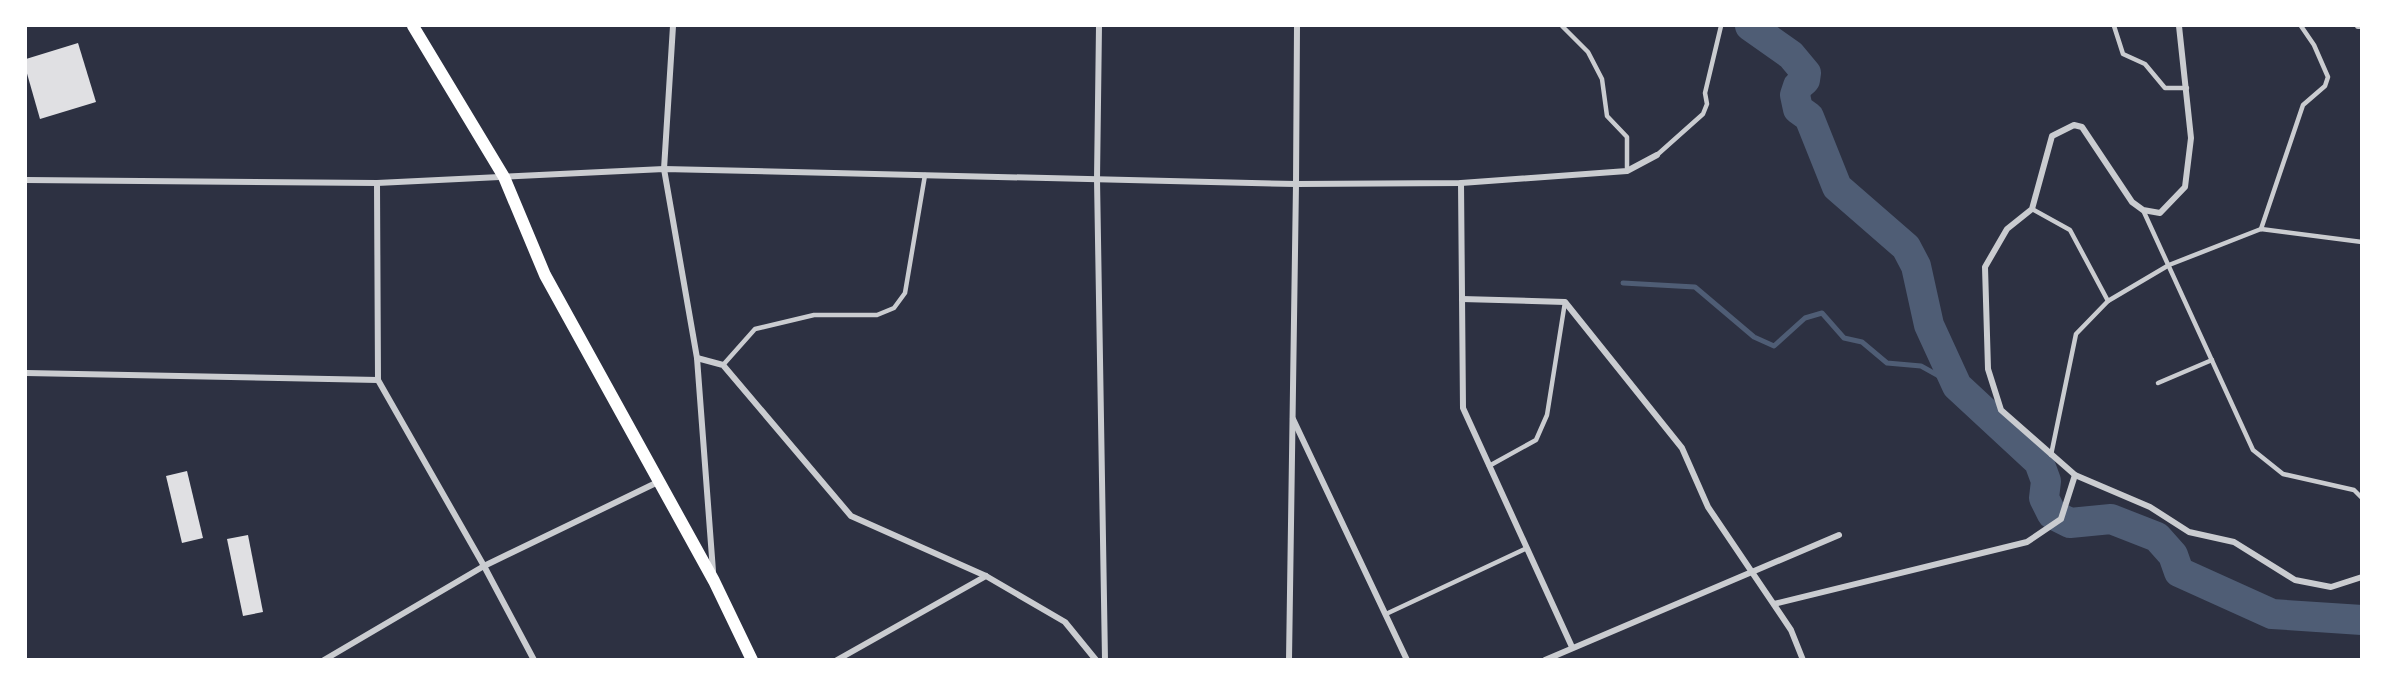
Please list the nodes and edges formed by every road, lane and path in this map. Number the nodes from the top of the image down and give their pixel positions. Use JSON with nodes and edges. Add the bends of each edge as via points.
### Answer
{"nodes":[{"id":1,"x":413,"y":26,"type":"edge"},
{"id":2,"x":673,"y":26,"type":"edge"},
{"id":3,"x":1099,"y":26,"type":"edge"},
{"id":4,"x":1297,"y":26,"type":"edge"},
{"id":5,"x":1562,"y":26,"type":"edge"},
{"id":6,"x":1721,"y":26,"type":"edge"},
{"id":7,"x":2114,"y":26,"type":"edge"},
{"id":8,"x":2179,"y":26,"type":"edge"},
{"id":9,"x":2301,"y":26,"type":"edge"},
{"id":10,"x":2187,"y":88,"type":"junction"},
{"id":11,"x":1657,"y":155,"type":"joint"},
{"id":12,"x":664,"y":169,"type":"junction"},
{"id":13,"x":1627,"y":171,"type":"junction"},
{"id":14,"x":925,"y":175,"type":"junction"},
{"id":15,"x":504,"y":177,"type":"junction"},
{"id":16,"x":1097,"y":179,"type":"junction"},
{"id":17,"x":26,"y":180,"type":"edge"},
{"id":18,"x":377,"y":183,"type":"junction"},
{"id":19,"x":1461,"y":183,"type":"junction"},
{"id":20,"x":1296,"y":184,"type":"junction"},
{"id":21,"x":2032,"y":210,"type":"junction"},
{"id":22,"x":2143,"y":210,"type":"junction"},
{"id":23,"x":2261,"y":229,"type":"junction"},
{"id":24,"x":2361,"y":242,"type":"edge"},
{"id":25,"x":2169,"y":265,"type":"junction"},
{"id":26,"x":1462,"y":299,"type":"junction"},
{"id":27,"x":2108,"y":301,"type":"junction"},
{"id":28,"x":1565,"y":302,"type":"junction"},
{"id":29,"x":697,"y":358,"type":"junction"},
{"id":30,"x":2212,"y":360,"type":"junction"},
{"id":31,"x":723,"y":364,"type":"junction"},
{"id":32,"x":26,"y":373,"type":"edge"},
{"id":33,"x":378,"y":380,"type":"junction"},
{"id":34,"x":2158,"y":383,"type":"dead end"},
{"id":35,"x":1293,"y":417,"type":"junction"},
{"id":36,"x":2051,"y":456,"type":"junction"},
{"id":37,"x":1490,"y":466,"type":"junction"},
{"id":38,"x":2075,"y":475,"type":"junction"},
{"id":39,"x":658,"y":483,"type":"junction"},
{"id":40,"x":2361,"y":498,"type":"edge"},
{"id":41,"x":1839,"y":536,"type":"dead end"},
{"id":42,"x":1527,"y":548,"type":"junction"},
{"id":43,"x":484,"y":566,"type":"junction"},
{"id":44,"x":1753,"y":571,"type":"junction"},
{"id":45,"x":986,"y":576,"type":"junction"},
{"id":46,"x":2361,"y":577,"type":"edge"},
{"id":47,"x":714,"y":581,"type":"junction"},
{"id":48,"x":1774,"y":604,"type":"junction"},
{"id":49,"x":1386,"y":614,"type":"junction"},
{"id":50,"x":1572,"y":647,"type":"junction"},
{"id":51,"x":324,"y":660,"type":"edge"},
{"id":52,"x":534,"y":660,"type":"edge"},
{"id":53,"x":752,"y":660,"type":"edge"},
{"id":54,"x":837,"y":660,"type":"edge"},
{"id":55,"x":1096,"y":660,"type":"edge"},
{"id":56,"x":1105,"y":660,"type":"edge"},
{"id":57,"x":1289,"y":660,"type":"edge"},
{"id":58,"x":1407,"y":660,"type":"edge"},
{"id":59,"x":1545,"y":660,"type":"edge"},
{"id":60,"x":1803,"y":660,"type":"edge"}],
"edges":[{"from":1,"to":15,"type":"main road"},
{"from":2,"to":12,"type":"street"},
{"from":3,"to":16,"type":"street"},
{"from":4,"to":20,"type":"street"},
{"from":5,"to":13,"type":"lane","via":[[1588,52],[1602,79],[1607,116],[1627,137]]},
{"from":6,"to":11,"type":"lane","via":[[1704,93],[1707,104],[1703,114]]},
{"from":7,"to":10,"type":"lane","via":[[2123,54],[2145,64],[2165,88]]},
{"from":8,"to":10,"type":"street"},
{"from":9,"to":23,"type":"lane","via":[[2328,77],[2325,86],[2303,105]]},
{"from":10,"to":22,"type":"street","via":[[2191,138],[2185,188],[2160,213]]},
{"from":11,"to":13,"type":"street"},
{"from":12,"to":14,"type":"street"},
{"from":12,"to":15,"type":"street"},
{"from":12,"to":29,"type":"street"},
{"from":13,"to":19,"type":"street"},
{"from":14,"to":16,"type":"street"},
{"from":14,"to":31,"type":"lane","via":[[905,294],[894,308],[877,315],[814,315],[755,329]]},
{"from":15,"to":18,"type":"street"},
{"from":15,"to":39,"type":"main road","via":[[545,275]]},
{"from":16,"to":20,"type":"street"},
{"from":16,"to":56,"type":"street"},
{"from":17,"to":18,"type":"street"},
{"from":18,"to":33,"type":"street"},
{"from":19,"to":20,"type":"street"},
{"from":19,"to":26,"type":"street"},
{"from":20,"to":35,"type":"street"},
{"from":21,"to":22,"type":"street","via":[[2052,136],[2074,125],[2082,127],[2132,202]]},
{"from":21,"to":27,"type":"lane","via":[[2070,230]]},
{"from":21,"to":36,"type":"street","via":[[2007,229],[1985,267],[1988,369],[2001,410]]},
{"from":22,"to":25,"type":"lane"},
{"from":23,"to":24,"type":"lane"},
{"from":23,"to":25,"type":"lane"},
{"from":25,"to":27,"type":"lane"},
{"from":25,"to":30,"type":"lane"},
{"from":26,"to":28,"type":"street"},
{"from":26,"to":37,"type":"street","via":[[1463,408]]},
{"from":27,"to":36,"type":"lane","via":[[2076,334]]},
{"from":28,"to":37,"type":"lane","via":[[1547,415],[1536,440]]},
{"from":28,"to":44,"type":"street","via":[[1682,448],[1708,507]]},
{"from":29,"to":31,"type":"street"},
{"from":29,"to":47,"type":"street"},
{"from":30,"to":34,"type":"lane"},
{"from":30,"to":40,"type":"lane","via":[[2253,450],[2283,474],[2354,490]]},
{"from":31,"to":45,"type":"street","via":[[851,516]]},
{"from":32,"to":33,"type":"street"},
{"from":33,"to":43,"type":"street"},
{"from":35,"to":49,"type":"street"},
{"from":35,"to":57,"type":"street"},
{"from":36,"to":38,"type":"street"},
{"from":37,"to":42,"type":"street"},
{"from":38,"to":46,"type":"street","via":[[2150,507],[2189,532],[2234,542],[2295,580],[2331,587]]},
{"from":38,"to":48,"type":"street","via":[[2061,519],[2027,542]]},
{"from":39,"to":43,"type":"street"},
{"from":39,"to":47,"type":"main road"},
{"from":41,"to":44,"type":"street"},
{"from":42,"to":49,"type":"lane"},
{"from":42,"to":50,"type":"street"},
{"from":43,"to":51,"type":"street"},
{"from":43,"to":52,"type":"street"},
{"from":44,"to":48,"type":"street"},
{"from":44,"to":50,"type":"street"},
{"from":45,"to":54,"type":"street"},
{"from":45,"to":55,"type":"street","via":[[1065,622]]},
{"from":47,"to":53,"type":"main road"},
{"from":48,"to":60,"type":"street","via":[[1791,630]]},
{"from":49,"to":58,"type":"street"},
{"from":50,"to":59,"type":"street"}]}
